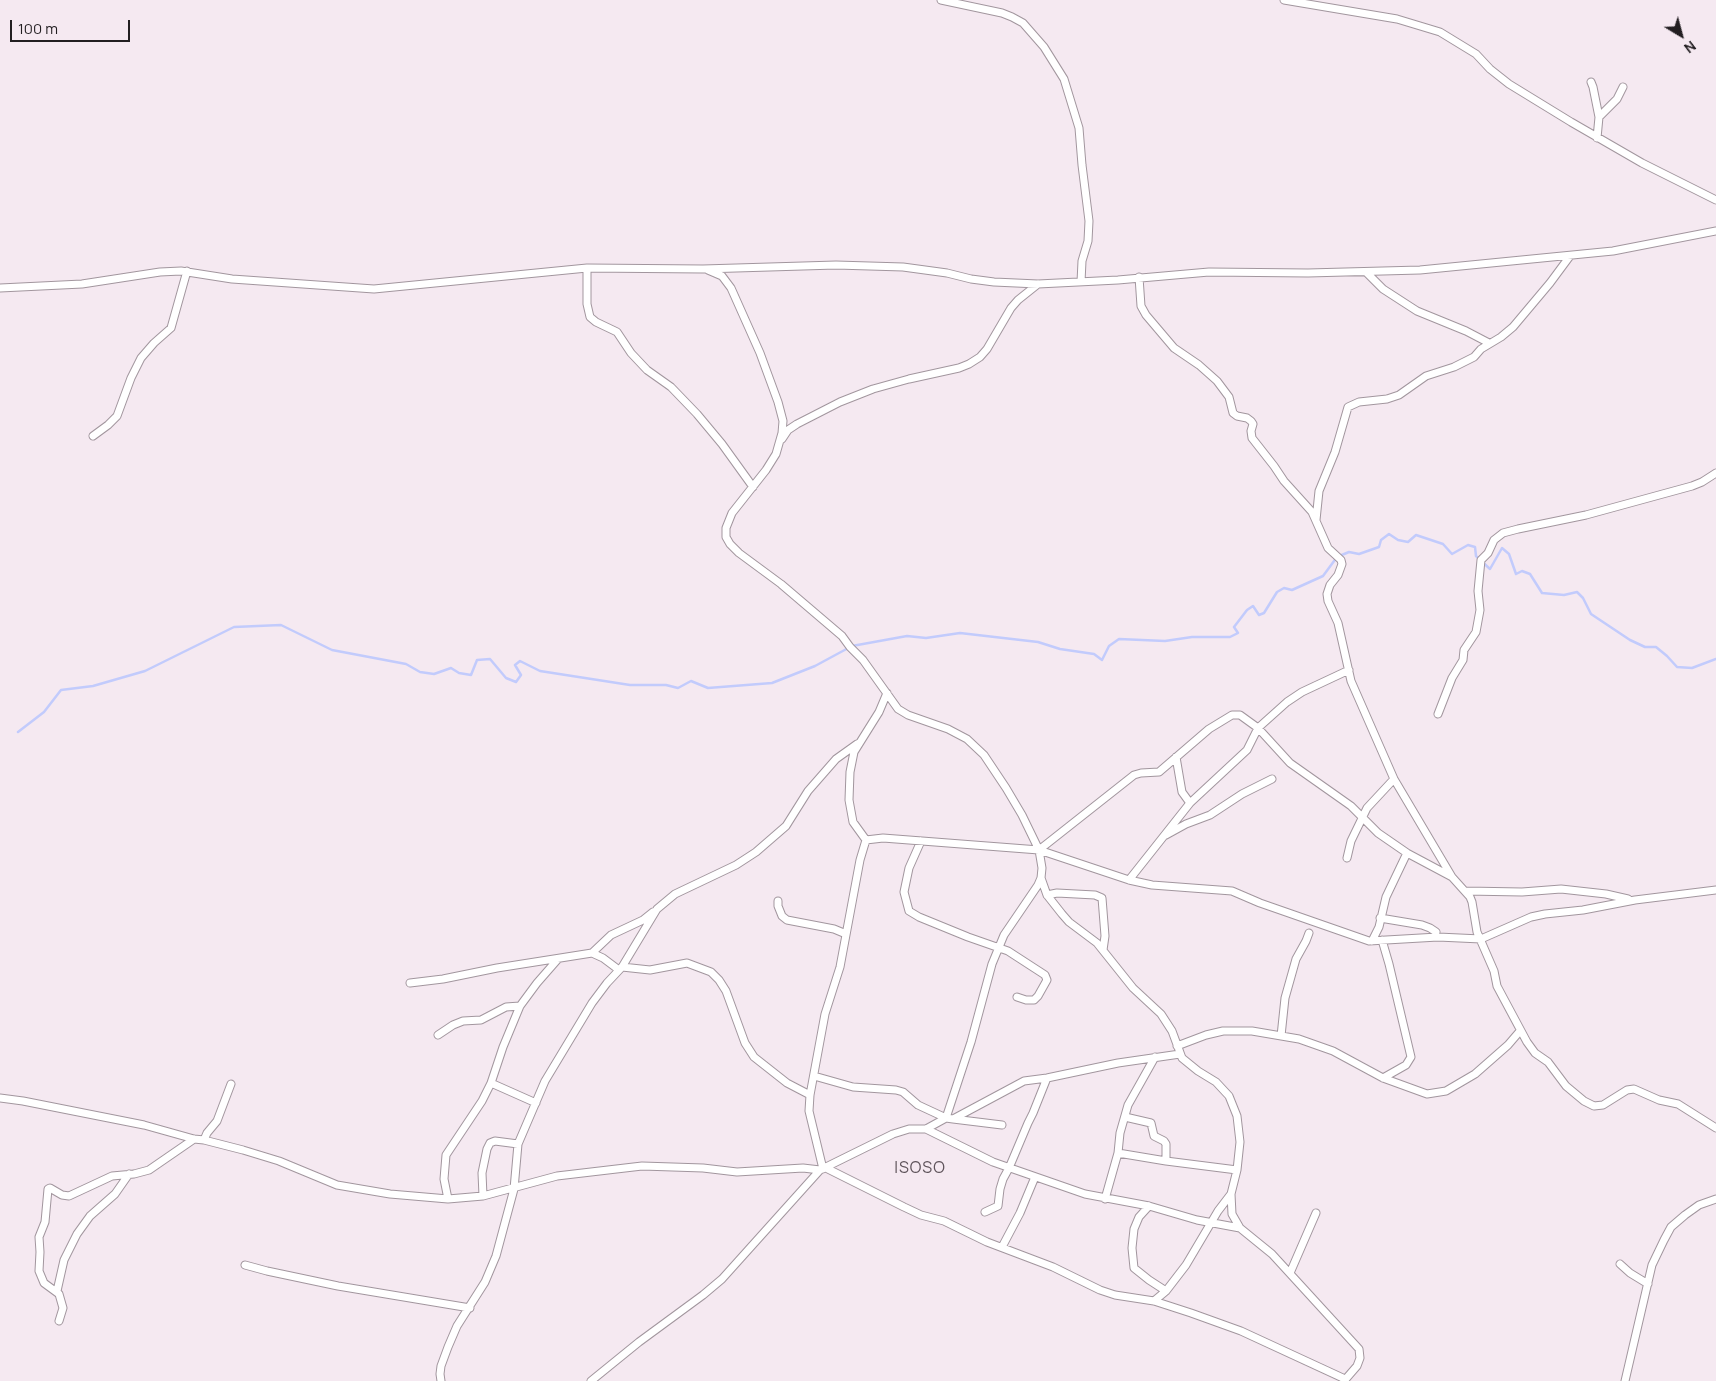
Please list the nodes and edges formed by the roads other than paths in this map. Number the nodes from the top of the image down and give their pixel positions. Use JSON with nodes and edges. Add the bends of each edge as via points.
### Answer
{"nodes":[{"id":1,"x":940,"y":0,"type":"edge"},
{"id":2,"x":1284,"y":0,"type":"edge"},
{"id":3,"x":1590,"y":82,"type":"dead end"},
{"id":4,"x":1623,"y":87,"type":"dead end"},
{"id":5,"x":1599,"y":117,"type":"junction"},
{"id":6,"x":1597,"y":138,"type":"junction"},
{"id":7,"x":1716,"y":200,"type":"edge"},
{"id":8,"x":1716,"y":232,"type":"edge"},
{"id":9,"x":1570,"y":256,"type":"junction"},
{"id":10,"x":588,"y":268,"type":"junction"},
{"id":11,"x":703,"y":269,"type":"junction"},
{"id":12,"x":187,"y":271,"type":"junction"},
{"id":13,"x":1366,"y":272,"type":"junction"},
{"id":14,"x":1140,"y":278,"type":"junction"},
{"id":15,"x":1081,"y":282,"type":"junction"},
{"id":16,"x":1038,"y":284,"type":"junction"},
{"id":17,"x":0,"y":288,"type":"edge"},
{"id":18,"x":1489,"y":343,"type":"junction"},
{"id":19,"x":94,"y":436,"type":"dead end"},
{"id":20,"x":779,"y":444,"type":"junction"},
{"id":21,"x":1716,"y":473,"type":"edge"},
{"id":22,"x":753,"y":487,"type":"junction"},
{"id":23,"x":1316,"y":520,"type":"junction"},
{"id":24,"x":1349,"y":670,"type":"junction"},
{"id":25,"x":886,"y":693,"type":"junction"},
{"id":26,"x":1438,"y":714,"type":"dead end"},
{"id":27,"x":1258,"y":728,"type":"junction"},
{"id":28,"x":857,"y":744,"type":"junction"},
{"id":29,"x":1176,"y":757,"type":"junction"},
{"id":30,"x":1272,"y":779,"type":"dead end"},
{"id":31,"x":1394,"y":779,"type":"junction"},
{"id":32,"x":1190,"y":802,"type":"junction"},
{"id":33,"x":1362,"y":819,"type":"junction"},
{"id":34,"x":1163,"y":836,"type":"junction"},
{"id":35,"x":866,"y":840,"type":"junction"},
{"id":36,"x":921,"y":841,"type":"junction"},
{"id":37,"x":1039,"y":850,"type":"junction"},
{"id":38,"x":1407,"y":853,"type":"junction"},
{"id":39,"x":1347,"y":858,"type":"dead end"},
{"id":40,"x":1452,"y":877,"type":"junction"},
{"id":41,"x":1041,"y":878,"type":"junction"},
{"id":42,"x":1129,"y":880,"type":"junction"},
{"id":43,"x":1716,"y":890,"type":"edge"},
{"id":44,"x":1466,"y":891,"type":"junction"},
{"id":45,"x":1047,"y":895,"type":"junction"},
{"id":46,"x":778,"y":900,"type":"dead end"},
{"id":47,"x":1635,"y":900,"type":"junction"},
{"id":48,"x":657,"y":909,"type":"junction"},
{"id":49,"x":1380,"y":918,"type":"junction"},
{"id":50,"x":1436,"y":932,"type":"dead end"},
{"id":51,"x":1309,"y":933,"type":"dead end"},
{"id":52,"x":846,"y":934,"type":"junction"},
{"id":53,"x":1481,"y":939,"type":"junction"},
{"id":54,"x":1382,"y":940,"type":"junction"},
{"id":55,"x":1372,"y":941,"type":"junction"},
{"id":56,"x":999,"y":948,"type":"junction"},
{"id":57,"x":1103,"y":950,"type":"junction"},
{"id":58,"x":592,"y":953,"type":"junction"},
{"id":59,"x":558,"y":959,"type":"junction"},
{"id":60,"x":621,"y":968,"type":"junction"},
{"id":61,"x":410,"y":983,"type":"dead end"},
{"id":62,"x":1017,"y":997,"type":"dead end"},
{"id":63,"x":520,"y":1006,"type":"junction"},
{"id":64,"x":1520,"y":1031,"type":"junction"},
{"id":65,"x":438,"y":1035,"type":"dead end"},
{"id":66,"x":1281,"y":1036,"type":"junction"},
{"id":67,"x":1177,"y":1046,"type":"junction"},
{"id":68,"x":1180,"y":1054,"type":"junction"},
{"id":69,"x":1155,"y":1057,"type":"junction"},
{"id":70,"x":814,"y":1076,"type":"junction"},
{"id":71,"x":1047,"y":1078,"type":"junction"},
{"id":72,"x":1383,"y":1078,"type":"junction"},
{"id":73,"x":491,"y":1083,"type":"junction"},
{"id":74,"x":231,"y":1084,"type":"dead end"},
{"id":75,"x":810,"y":1095,"type":"junction"},
{"id":76,"x":0,"y":1098,"type":"edge"},
{"id":77,"x":536,"y":1103,"type":"junction"},
{"id":78,"x":949,"y":1118,"type":"junction"},
{"id":79,"x":1125,"y":1118,"type":"junction"},
{"id":80,"x":1002,"y":1125,"type":"dead end"},
{"id":81,"x":1716,"y":1128,"type":"edge"},
{"id":82,"x":926,"y":1129,"type":"junction"},
{"id":83,"x":194,"y":1139,"type":"junction"},
{"id":84,"x":204,"y":1140,"type":"junction"},
{"id":85,"x":518,"y":1144,"type":"junction"},
{"id":86,"x":1118,"y":1153,"type":"junction"},
{"id":87,"x":1166,"y":1161,"type":"junction"},
{"id":88,"x":1009,"y":1168,"type":"junction"},
{"id":89,"x":823,"y":1169,"type":"junction"},
{"id":90,"x":1237,"y":1170,"type":"junction"},
{"id":91,"x":128,"y":1174,"type":"junction"},
{"id":92,"x":1036,"y":1177,"type":"junction"},
{"id":93,"x":514,"y":1189,"type":"junction"},
{"id":94,"x":1231,"y":1194,"type":"junction"},
{"id":95,"x":483,"y":1196,"type":"junction"},
{"id":96,"x":1716,"y":1198,"type":"edge"},
{"id":97,"x":448,"y":1199,"type":"junction"},
{"id":98,"x":1105,"y":1199,"type":"junction"},
{"id":99,"x":1149,"y":1206,"type":"junction"},
{"id":100,"x":985,"y":1212,"type":"dead end"},
{"id":101,"x":1316,"y":1213,"type":"dead end"},
{"id":102,"x":1211,"y":1223,"type":"junction"},
{"id":103,"x":1240,"y":1228,"type":"junction"},
{"id":104,"x":1002,"y":1247,"type":"junction"},
{"id":105,"x":1620,"y":1264,"type":"dead end"},
{"id":106,"x":245,"y":1265,"type":"dead end"},
{"id":107,"x":1290,"y":1273,"type":"junction"},
{"id":108,"x":1648,"y":1284,"type":"junction"},
{"id":109,"x":57,"y":1291,"type":"junction"},
{"id":110,"x":1166,"y":1291,"type":"junction"},
{"id":111,"x":1154,"y":1301,"type":"junction"},
{"id":112,"x":470,"y":1308,"type":"junction"},
{"id":113,"x":59,"y":1321,"type":"dead end"},
{"id":114,"x":1344,"y":1380,"type":"edge"},
{"id":115,"x":441,"y":1381,"type":"edge"},
{"id":116,"x":592,"y":1381,"type":"edge"},
{"id":117,"x":1625,"y":1381,"type":"edge"}],
"edges":[{"from":1,"to":15,"type":"street","via":[[1002,13],[1023,23],[1044,47],[1064,79],[1079,128],[1089,221]]},
{"from":2,"to":6,"type":"street","via":[[1397,19],[1440,32],[1476,54],[1509,84]]},
{"from":3,"to":5,"type":"street","via":[[1594,87]]},
{"from":4,"to":5,"type":"street","via":[[1618,99]]},
{"from":5,"to":6,"type":"street"},
{"from":6,"to":7,"type":"street"},
{"from":8,"to":9,"type":"street","via":[[1623,250]]},
{"from":9,"to":13,"type":"street"},
{"from":9,"to":18,"type":"street","via":[[1513,327]]},
{"from":10,"to":11,"type":"street"},
{"from":10,"to":12,"type":"street","via":[[374,289],[232,279]]},
{"from":10,"to":22,"type":"street","via":[[590,317],[617,332],[647,370],[671,387],[697,414]]},
{"from":11,"to":16,"type":"street","via":[[889,266],[994,282]]},
{"from":11,"to":20,"type":"street","via":[[722,276],[728,282],[760,353],[783,421]]},
{"from":12,"to":17,"type":"street","via":[[82,284]]},
{"from":12,"to":19,"type":"street","via":[[171,328],[148,349],[131,378],[116,416]]},
{"from":13,"to":14,"type":"street","via":[[1208,272]]},
{"from":13,"to":18,"type":"street","via":[[1383,289],[1417,311]]},
{"from":14,"to":15,"type":"street"},
{"from":14,"to":23,"type":"street","via":[[1141,306],[1146,315],[1174,348],[1199,364],[1217,381],[1229,397],[1233,413],[1252,421],[1252,438]]},
{"from":15,"to":16,"type":"street"},
{"from":16,"to":20,"type":"street","via":[[1010,308],[987,350],[974,360],[959,368],[909,378],[840,402],[788,430]]},
{"from":18,"to":23,"type":"street","via":[[1454,368],[1426,376],[1399,394],[1348,407],[1319,491]]},
{"from":20,"to":22,"type":"street"},
{"from":21,"to":26,"type":"street","via":[[1692,486],[1586,515],[1503,533],[1494,540],[1481,560],[1476,632],[1464,650],[1463,660]]},
{"from":22,"to":25,"type":"street","via":[[732,514],[726,528],[730,544],[842,636],[864,660]]},
{"from":23,"to":24,"type":"street","via":[[1325,543],[1342,564],[1327,594],[1338,623]]},
{"from":24,"to":27,"type":"street","via":[[1302,692]]},
{"from":24,"to":31,"type":"street","via":[[1357,697]]},
{"from":25,"to":28,"type":"street","via":[[877,717]]},
{"from":25,"to":37,"type":"street","via":[[908,716],[948,729],[967,739],[984,756],[1006,788]]},
{"from":27,"to":29,"type":"street","via":[[1240,715],[1232,715],[1208,729]]},
{"from":27,"to":32,"type":"street","via":[[1247,750]]},
{"from":27,"to":33,"type":"street","via":[[1290,763],[1340,797]]},
{"from":28,"to":35,"type":"street","via":[[850,772],[849,800],[853,822]]},
{"from":28,"to":48,"type":"street","via":[[836,759],[808,791],[786,826],[756,852],[675,894]]},
{"from":29,"to":32,"type":"street","via":[[1182,792]]},
{"from":29,"to":37,"type":"street","via":[[1160,772],[1134,775]]},
{"from":30,"to":34,"type":"street","via":[[1210,815]]},
{"from":31,"to":33,"type":"street"},
{"from":31,"to":40,"type":"street"},
{"from":32,"to":34,"type":"street"},
{"from":33,"to":38,"type":"street"},
{"from":33,"to":39,"type":"street","via":[[1350,841]]},
{"from":34,"to":42,"type":"street"},
{"from":35,"to":36,"type":"street"},
{"from":35,"to":52,"type":"street"},
{"from":36,"to":37,"type":"street"},
{"from":36,"to":56,"type":"street","via":[[909,868],[904,892],[909,911]]},
{"from":37,"to":41,"type":"street"},
{"from":37,"to":42,"type":"street"},
{"from":38,"to":40,"type":"street"},
{"from":38,"to":49,"type":"street","via":[[1386,897]]},
{"from":40,"to":44,"type":"street"},
{"from":41,"to":45,"type":"street"},
{"from":41,"to":56,"type":"street"},
{"from":42,"to":55,"type":"street","via":[[1152,885],[1232,891]]},
{"from":43,"to":47,"type":"street"},
{"from":44,"to":47,"type":"street","via":[[1561,889]]},
{"from":44,"to":53,"type":"street"},
{"from":45,"to":57,"type":"street","via":[[1069,922]]},
{"from":45,"to":57,"type":"street","via":[[1100,896],[1105,930]]},
{"from":46,"to":52,"type":"street","via":[[782,916],[787,920]]},
{"from":47,"to":53,"type":"street","via":[[1538,915]]},
{"from":48,"to":58,"type":"street","via":[[643,920],[611,935]]},
{"from":48,"to":60,"type":"street"},
{"from":49,"to":50,"type":"street","via":[[1422,925]]},
{"from":49,"to":55,"type":"street"},
{"from":51,"to":66,"type":"street","via":[[1296,959],[1285,998]]},
{"from":52,"to":70,"type":"street","via":[[836,984],[825,1014]]},
{"from":53,"to":54,"type":"street"},
{"from":53,"to":64,"type":"street","via":[[1501,997]]},
{"from":54,"to":55,"type":"street"},
{"from":54,"to":72,"type":"street","via":[[1412,1057],[1406,1065]]},
{"from":56,"to":62,"type":"street","via":[[1045,975],[1047,980],[1034,1000]]},
{"from":56,"to":78,"type":"street"},
{"from":57,"to":67,"type":"street","via":[[1133,988],[1161,1014]]},
{"from":58,"to":59,"type":"street"},
{"from":58,"to":60,"type":"street"},
{"from":59,"to":61,"type":"street"},
{"from":59,"to":63,"type":"street"},
{"from":60,"to":75,"type":"street","via":[[650,970],[687,963],[710,972],[726,991],[745,1043],[754,1057],[787,1083]]},
{"from":60,"to":77,"type":"street","via":[[607,983],[552,1067]]},
{"from":63,"to":65,"type":"street","via":[[506,1007],[481,1020],[463,1021]]},
{"from":63,"to":73,"type":"street"},
{"from":64,"to":72,"type":"street","via":[[1475,1074],[1446,1091],[1427,1094]]},
{"from":64,"to":81,"type":"street","via":[[1535,1053],[1548,1062],[1566,1086],[1594,1106],[1603,1105],[1634,1089],[1678,1104]]},
{"from":66,"to":67,"type":"street","via":[[1252,1031],[1222,1031]]},
{"from":66,"to":72,"type":"street","via":[[1333,1051]]},
{"from":67,"to":68,"type":"street"},
{"from":68,"to":69,"type":"street"},
{"from":68,"to":90,"type":"street","via":[[1188,1064],[1224,1090],[1234,1105],[1240,1142]]},
{"from":69,"to":71,"type":"street"},
{"from":69,"to":79,"type":"street","via":[[1128,1105]]},
{"from":70,"to":75,"type":"street"},
{"from":70,"to":78,"type":"street","via":[[859,1088],[903,1092],[918,1105]]},
{"from":71,"to":78,"type":"street","via":[[1024,1081]]},
{"from":71,"to":88,"type":"street"},
{"from":73,"to":77,"type":"street"},
{"from":73,"to":97,"type":"street","via":[[446,1154],[444,1179]]},
{"from":74,"to":84,"type":"street","via":[[217,1121]]},
{"from":75,"to":89,"type":"street","via":[[809,1111]]},
{"from":76,"to":83,"type":"street","via":[[144,1125]]},
{"from":77,"to":85,"type":"street"},
{"from":78,"to":80,"type":"street"},
{"from":78,"to":82,"type":"street"},
{"from":79,"to":86,"type":"street"},
{"from":79,"to":87,"type":"street","via":[[1151,1123],[1154,1136],[1166,1144]]},
{"from":82,"to":88,"type":"street"},
{"from":82,"to":89,"type":"street","via":[[909,1129],[893,1134]]},
{"from":83,"to":84,"type":"street"},
{"from":83,"to":91,"type":"street","via":[[148,1170]]},
{"from":84,"to":97,"type":"street","via":[[279,1161],[337,1186]]},
{"from":85,"to":93,"type":"street"},
{"from":85,"to":95,"type":"street","via":[[490,1143],[482,1173]]},
{"from":86,"to":87,"type":"street"},
{"from":86,"to":98,"type":"street"},
{"from":87,"to":90,"type":"street"},
{"from":88,"to":92,"type":"street"},
{"from":88,"to":100,"type":"street","via":[[1000,1189],[998,1206]]},
{"from":89,"to":93,"type":"street","via":[[737,1172],[642,1166],[557,1176]]},
{"from":89,"to":104,"type":"street"},
{"from":89,"to":116,"type":"street","via":[[722,1279]]},
{"from":90,"to":94,"type":"street"},
{"from":91,"to":109,"type":"street","via":[[115,1194],[90,1216],[77,1234],[64,1260]]},
{"from":91,"to":109,"type":"street","via":[[112,1176],[69,1196],[48,1189],[40,1237],[39,1271],[44,1283]]},
{"from":92,"to":98,"type":"street"},
{"from":92,"to":104,"type":"street"},
{"from":93,"to":95,"type":"street"},
{"from":93,"to":112,"type":"street","via":[[496,1256]]},
{"from":94,"to":102,"type":"street"},
{"from":94,"to":103,"type":"street","via":[[1232,1214]]},
{"from":95,"to":97,"type":"street"},
{"from":96,"to":108,"type":"street","via":[[1684,1214],[1671,1227],[1652,1265]]},
{"from":98,"to":99,"type":"street"},
{"from":99,"to":102,"type":"street"},
{"from":99,"to":110,"type":"street","via":[[1134,1229],[1134,1268]]},
{"from":101,"to":107,"type":"street"},
{"from":102,"to":103,"type":"street"},
{"from":102,"to":110,"type":"street"},
{"from":103,"to":107,"type":"street"},
{"from":104,"to":111,"type":"street","via":[[1115,1295]]},
{"from":105,"to":108,"type":"street"},
{"from":106,"to":112,"type":"street","via":[[338,1286]]},
{"from":107,"to":114,"type":"street","via":[[1359,1349],[1357,1366]]},
{"from":108,"to":117,"type":"street"},
{"from":109,"to":113,"type":"street","via":[[63,1308]]},
{"from":110,"to":111,"type":"street"},
{"from":111,"to":114,"type":"street","via":[[1241,1331]]},
{"from":112,"to":115,"type":"street","via":[[448,1347]]}]}
